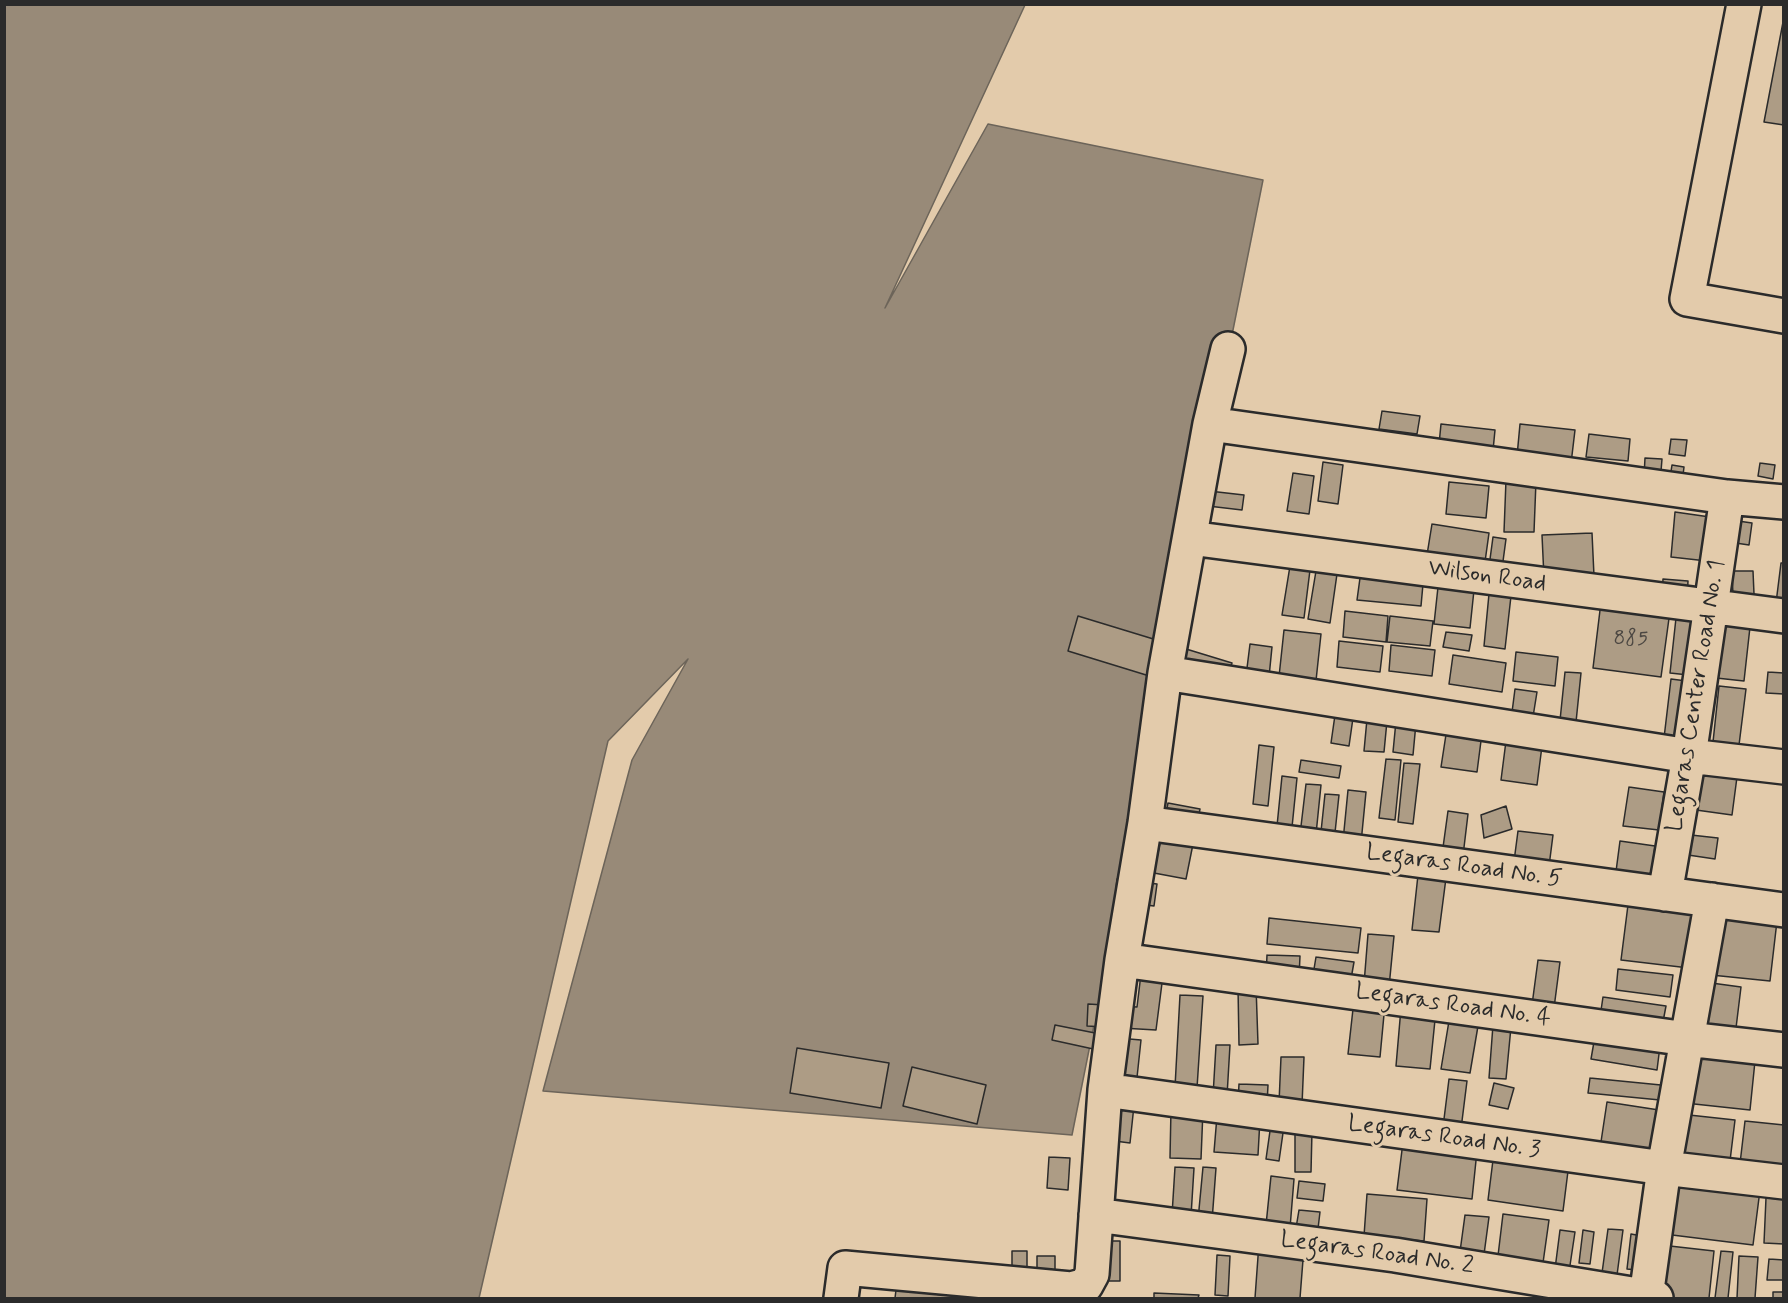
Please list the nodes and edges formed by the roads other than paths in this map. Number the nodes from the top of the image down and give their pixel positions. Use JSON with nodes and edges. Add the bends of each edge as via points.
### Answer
{"nodes":[{"id":1,"x":1744,"y":4,"type":"edge"},
{"id":2,"x":1784,"y":316,"type":"edge"},
{"id":3,"x":1228,"y":349,"type":"dead end"},
{"id":4,"x":1210,"y":424,"type":"junction"},
{"id":5,"x":1727,"y":497,"type":"junction"},
{"id":6,"x":1784,"y":502,"type":"edge"},
{"id":7,"x":1190,"y":538,"type":"junction"},
{"id":8,"x":1711,"y":607,"type":"junction"},
{"id":9,"x":1784,"y":616,"type":"edge"},
{"id":10,"x":1165,"y":673,"type":"junction"},
{"id":11,"x":1689,"y":756,"type":"junction"},
{"id":12,"x":1784,"y":767,"type":"edge"},
{"id":13,"x":1145,"y":823,"type":"junction"},
{"id":14,"x":1665,"y":894,"type":"junction"},
{"id":15,"x":1712,"y":900,"type":"junction"},
{"id":16,"x":1784,"y":910,"type":"edge"},
{"id":17,"x":1122,"y":960,"type":"junction"},
{"id":18,"x":1687,"y":1039,"type":"junction"},
{"id":19,"x":1784,"y":1050,"type":"edge"},
{"id":20,"x":1106,"y":1090,"type":"junction"},
{"id":21,"x":1664,"y":1168,"type":"junction"},
{"id":22,"x":1784,"y":1182,"type":"edge"},
{"id":23,"x":1096,"y":1215,"type":"junction"},
{"id":24,"x":1651,"y":1298,"type":"edge"},
{"id":25,"x":841,"y":1299,"type":"edge"}],
"edges":[{"from":1,"to":2,"type":"street","via":[[1687,299]]},
{"from":3,"to":4,"type":"street"},
{"from":4,"to":5,"type":"street"},
{"from":4,"to":7,"type":"street"},
{"from":5,"to":6,"type":"street"},
{"from":5,"to":8,"type":"street","name":"Legaras Center Road No. 1"},
{"from":7,"to":8,"type":"street","name":"Wilson Road"},
{"from":7,"to":10,"type":"street"},
{"from":8,"to":9,"type":"street","name":"Wilson Road"},
{"from":8,"to":11,"type":"street","name":"Legaras Center Road No. 1"},
{"from":10,"to":11,"type":"street"},
{"from":10,"to":13,"type":"street"},
{"from":11,"to":12,"type":"street"},
{"from":11,"to":14,"type":"street","name":"Legaras Center Road No. 1"},
{"from":13,"to":14,"type":"street","name":"Legaras Road No. 5"},
{"from":13,"to":17,"type":"street"},
{"from":14,"to":15,"type":"street","name":"Legaras Road No. 5"},
{"from":15,"to":16,"type":"street","name":"Legaras Road No. 5"},
{"from":15,"to":18,"type":"street"},
{"from":17,"to":18,"type":"street","name":"Legaras Road No. 4"},
{"from":17,"to":20,"type":"street"},
{"from":18,"to":19,"type":"street","name":"Legaras Road No. 4"},
{"from":18,"to":21,"type":"street"},
{"from":20,"to":21,"type":"street","name":"Legaras Road No. 3"},
{"from":20,"to":23,"type":"street"},
{"from":21,"to":22,"type":"street","name":"Legaras Road No. 3"},
{"from":21,"to":24,"type":"street"},
{"from":23,"to":24,"type":"street","name":"Legaras Road No. 2","via":[[1395,1255]]},
{"from":23,"to":25,"type":"street","via":[[1092,1275],[1086,1285],[1071,1289],[845,1268]]}]}
